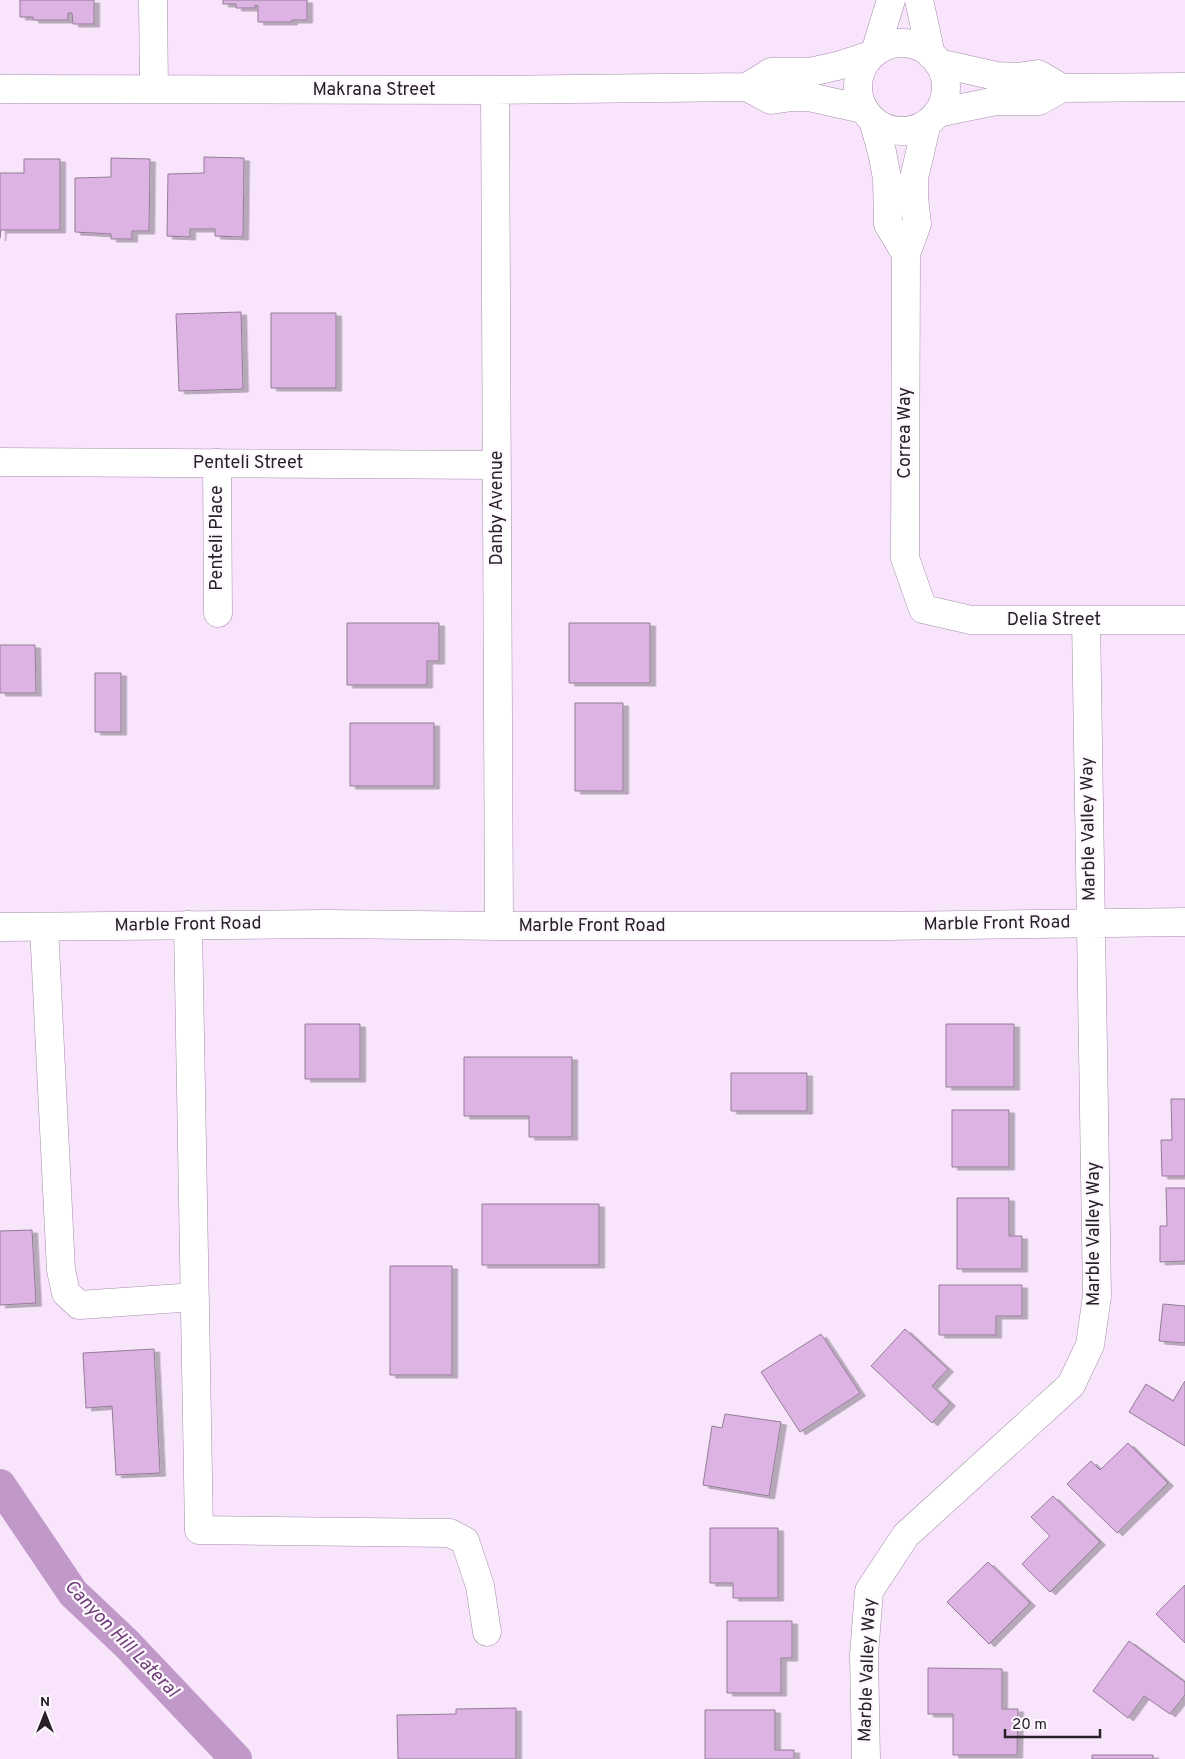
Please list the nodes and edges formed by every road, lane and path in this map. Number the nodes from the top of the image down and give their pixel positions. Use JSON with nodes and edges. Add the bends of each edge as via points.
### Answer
{"nodes":[{"id":1,"x":153,"y":0,"type":"edge"},
{"id":2,"x":891,"y":0,"type":"edge"},
{"id":3,"x":919,"y":0,"type":"edge"},
{"id":4,"x":873,"y":54,"type":"junction"},
{"id":5,"x":934,"y":59,"type":"junction"},
{"id":6,"x":748,"y":87,"type":"junction"},
{"id":7,"x":1185,"y":87,"type":"edge"},
{"id":8,"x":1062,"y":88,"type":"junction"},
{"id":9,"x":0,"y":89,"type":"edge"},
{"id":10,"x":154,"y":89,"type":"junction"},
{"id":11,"x":495,"y":90,"type":"junction"},
{"id":12,"x":868,"y":115,"type":"junction"},
{"id":13,"x":932,"y":118,"type":"junction"},
{"id":14,"x":906,"y":254,"type":"junction"},
{"id":15,"x":0,"y":462,"type":"edge"},
{"id":16,"x":217,"y":463,"type":"junction"},
{"id":17,"x":497,"y":464,"type":"junction"},
{"id":18,"x":924,"y":609,"type":"joint"},
{"id":19,"x":218,"y":612,"type":"dead end"},
{"id":20,"x":1086,"y":620,"type":"junction"},
{"id":21,"x":1185,"y":620,"type":"edge"},
{"id":22,"x":1185,"y":922,"type":"edge"},
{"id":23,"x":1090,"y":923,"type":"junction"},
{"id":24,"x":188,"y":925,"type":"junction"},
{"id":25,"x":499,"y":926,"type":"junction"},
{"id":26,"x":44,"y":927,"type":"junction"},
{"id":27,"x":0,"y":928,"type":"edge"},
{"id":28,"x":195,"y":1297,"type":"junction"},
{"id":29,"x":487,"y":1632,"type":"dead end"},
{"id":30,"x":866,"y":1759,"type":"edge"}],
"edges":[{"from":1,"to":10,"type":"street"},
{"from":2,"to":4,"type":"street"},
{"from":3,"to":5,"type":"street"},
{"from":4,"to":5,"type":"street","via":[[897,43],[912,44]]},
{"from":4,"to":6,"type":"street","via":[[810,72],[771,72]]},
{"from":4,"to":12,"type":"street","via":[[862,67],[858,81],[858,95]]},
{"from":5,"to":8,"type":"street","via":[[996,76],[1038,74]]},
{"from":5,"to":13,"type":"street","via":[[943,72],[946,86],[944,100]]},
{"from":6,"to":11,"type":"street","name":"Makrana Street"},
{"from":6,"to":12,"type":"street","via":[[771,100],[809,97]]},
{"from":7,"to":8,"type":"street"},
{"from":8,"to":13,"type":"street","via":[[1039,102],[996,102]]},
{"from":9,"to":10,"type":"street","name":"Makrana Street"},
{"from":10,"to":11,"type":"street","name":"Makrana Street"},
{"from":11,"to":17,"type":"street","name":"Danby Avenue"},
{"from":12,"to":13,"type":"street","via":[[885,128],[900,131],[914,129]]},
{"from":12,"to":14,"type":"street","via":[[882,152],[887,178],[888,224]]},
{"from":13,"to":14,"type":"street","name":"Correa Way","via":[[914,178],[917,224]]},
{"from":14,"to":18,"type":"street","name":"Correa Way","via":[[905,558]]},
{"from":15,"to":16,"type":"street","name":"Penteli Street"},
{"from":16,"to":17,"type":"street","name":"Penteli Street"},
{"from":16,"to":19,"type":"street","name":"Penteli Place"},
{"from":17,"to":25,"type":"street","name":"Danby Avenue"},
{"from":18,"to":20,"type":"street","name":"Delia Street","via":[[971,620]]},
{"from":20,"to":21,"type":"street","name":"Delia Street"},
{"from":20,"to":23,"type":"street","name":"Marble Valley Way"},
{"from":22,"to":23,"type":"street","name":"Marble Front Road"},
{"from":23,"to":25,"type":"street","name":"Marble Front Road"},
{"from":23,"to":30,"type":"street","name":"Marble Valley Way","via":[[1097,1296],[1090,1344],[1071,1386],[906,1535],[869,1591],[864,1655]]},
{"from":24,"to":25,"type":"street","name":"Marble Front Road"},
{"from":24,"to":26,"type":"street","name":"Marble Front Road"},
{"from":24,"to":28,"type":"street"},
{"from":26,"to":27,"type":"street","name":"Marble Front Road"},
{"from":26,"to":28,"type":"street","via":[[61,1270],[66,1293],[79,1305]]},
{"from":28,"to":29,"type":"street","via":[[199,1530],[450,1534],[465,1541],[480,1586]]}]}
